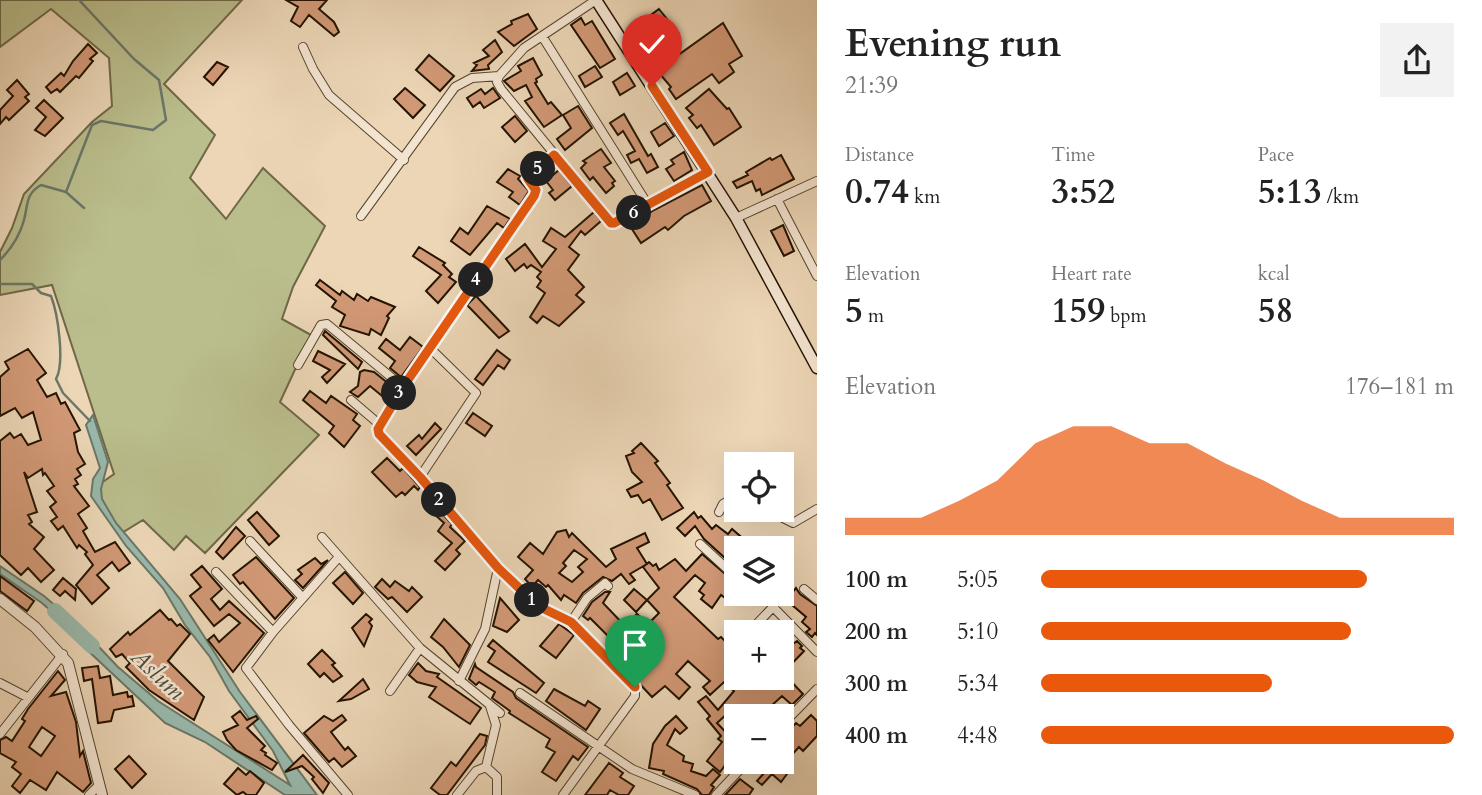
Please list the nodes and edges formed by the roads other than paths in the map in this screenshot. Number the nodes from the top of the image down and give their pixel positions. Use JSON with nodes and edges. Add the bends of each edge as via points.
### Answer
{"nodes":[{"id":1,"x":596,"y":0,"type":"edge"},
{"id":2,"x":542,"y":36,"type":"junction"},
{"id":3,"x":303,"y":47,"type":"dead end"},
{"id":4,"x":499,"y":76,"type":"junction"},
{"id":5,"x":554,"y":155,"type":"junction"},
{"id":6,"x":404,"y":160,"type":"junction"},
{"id":7,"x":708,"y":172,"type":"junction"},
{"id":8,"x":817,"y":181,"type":"edge"},
{"id":9,"x":777,"y":199,"type":"junction"},
{"id":10,"x":648,"y":205,"type":"junction"},
{"id":11,"x":361,"y":216,"type":"dead end"},
{"id":12,"x":736,"y":218,"type":"junction"},
{"id":13,"x":817,"y":276,"type":"edge"},
{"id":14,"x":429,"y":347,"type":"junction"},
{"id":15,"x":298,"y":365,"type":"dead end"},
{"id":16,"x":817,"y":368,"type":"edge"},
{"id":17,"x":403,"y":387,"type":"junction"},
{"id":18,"x":351,"y":400,"type":"dead end"},
{"id":19,"x":379,"y":424,"type":"junction"},
{"id":20,"x":420,"y":477,"type":"junction"},
{"id":21,"x":724,"y":503,"type":"edge"},
{"id":22,"x":817,"y":509,"type":"edge"},
{"id":23,"x":719,"y":512,"type":"dead end"},
{"id":24,"x":791,"y":522,"type":"edge"},
{"id":25,"x":322,"y":537,"type":"dead end"},
{"id":26,"x":250,"y":541,"type":"dead end"},
{"id":27,"x":700,"y":544,"type":"dead end"},
{"id":28,"x":338,"y":558,"type":"junction"},
{"id":29,"x":724,"y":566,"type":"edge"},
{"id":30,"x":498,"y":568,"type":"junction"},
{"id":31,"x":216,"y":572,"type":"dead end"},
{"id":32,"x":608,"y":586,"type":"dead end"},
{"id":33,"x":804,"y":589,"type":"dead end"},
{"id":34,"x":303,"y":598,"type":"junction"},
{"id":35,"x":0,"y":599,"type":"edge"},
{"id":36,"x":817,"y":600,"type":"edge"},
{"id":37,"x":776,"y":606,"type":"edge"},
{"id":38,"x":775,"y":609,"type":"junction"},
{"id":39,"x":763,"y":620,"type":"edge"},
{"id":40,"x":571,"y":622,"type":"junction"},
{"id":41,"x":272,"y":632,"type":"junction"},
{"id":42,"x":420,"y":648,"type":"junction"},
{"id":43,"x":817,"y":652,"type":"edge"},
{"id":44,"x":63,"y":654,"type":"junction"},
{"id":45,"x":460,"y":681,"type":"junction"},
{"id":46,"x":0,"y":683,"type":"edge"},
{"id":47,"x":817,"y":689,"type":"edge"},
{"id":48,"x":390,"y":691,"type":"dead end"},
{"id":49,"x":520,"y":694,"type":"dead end"},
{"id":50,"x":27,"y":697,"type":"junction"},
{"id":51,"x":489,"y":704,"type":"junction"},
{"id":52,"x":500,"y":713,"type":"dead end"},
{"id":53,"x":794,"y":713,"type":"edge"},
{"id":54,"x":0,"y":734,"type":"edge"},
{"id":55,"x":597,"y":746,"type":"junction"},
{"id":56,"x":486,"y":767,"type":"junction"},
{"id":57,"x":736,"y":774,"type":"edge"},
{"id":58,"x":100,"y":790,"type":"edge"},
{"id":59,"x":89,"y":795,"type":"edge"},
{"id":60,"x":348,"y":795,"type":"edge"},
{"id":61,"x":457,"y":795,"type":"edge"},
{"id":62,"x":497,"y":795,"type":"edge"},
{"id":63,"x":563,"y":795,"type":"edge"},
{"id":64,"x":695,"y":795,"type":"edge"},
{"id":65,"x":716,"y":795,"type":"edge"}],
"edges":[{"from":1,"to":2,"type":"street"},
{"from":1,"to":7,"type":"main road"},
{"from":2,"to":4,"type":"street"},
{"from":2,"to":10,"type":"street"},
{"from":3,"to":6,"type":"street","via":[[329,96]]},
{"from":4,"to":5,"type":"street","via":[[500,89]]},
{"from":4,"to":6,"type":"street","via":[[472,78],[455,87]]},
{"from":5,"to":10,"type":"street","via":[[611,223]]},
{"from":5,"to":14,"type":"street","via":[[528,179],[536,190],[534,196]]},
{"from":6,"to":11,"type":"street"},
{"from":7,"to":10,"type":"street"},
{"from":7,"to":12,"type":"main road"},
{"from":8,"to":9,"type":"street"},
{"from":9,"to":12,"type":"street"},
{"from":9,"to":13,"type":"street"},
{"from":12,"to":16,"type":"main road"},
{"from":14,"to":17,"type":"street"},
{"from":14,"to":20,"type":"street","via":[[476,393]]},
{"from":15,"to":17,"type":"street","via":[[321,325],[327,324]]},
{"from":17,"to":19,"type":"street"},
{"from":18,"to":19,"type":"street"},
{"from":19,"to":20,"type":"street","via":[[379,434]]},
{"from":20,"to":30,"type":"street"},
{"from":21,"to":23,"type":"street"},
{"from":22,"to":24,"type":"street"},
{"from":25,"to":28,"type":"street"},
{"from":26,"to":34,"type":"street"},
{"from":27,"to":29,"type":"street"},
{"from":28,"to":34,"type":"street"},
{"from":28,"to":42,"type":"street"},
{"from":30,"to":40,"type":"street","via":[[538,606]]},
{"from":30,"to":45,"type":"street","via":[[485,629]]},
{"from":31,"to":41,"type":"street"},
{"from":32,"to":40,"type":"street","via":[[605,583],[587,598]]},
{"from":33,"to":36,"type":"street"},
{"from":34,"to":41,"type":"street"},
{"from":35,"to":44,"type":"street"},
{"from":37,"to":38,"type":"street"},
{"from":38,"to":39,"type":"street"},
{"from":38,"to":43,"type":"street"},
{"from":40,"to":55,"type":"street","via":[[637,691]]},
{"from":41,"to":60,"type":"street","via":[[246,668]]},
{"from":42,"to":45,"type":"street"},
{"from":42,"to":48,"type":"street"},
{"from":44,"to":50,"type":"street"},
{"from":44,"to":58,"type":"street"},
{"from":45,"to":51,"type":"street"},
{"from":46,"to":50,"type":"street"},
{"from":47,"to":53,"type":"street"},
{"from":49,"to":55,"type":"street"},
{"from":50,"to":54,"type":"street"},
{"from":51,"to":52,"type":"street"},
{"from":51,"to":56,"type":"street","via":[[496,724]]},
{"from":55,"to":63,"type":"street"},
{"from":55,"to":64,"type":"street","via":[[632,769]]},
{"from":56,"to":61,"type":"street","via":[[476,771]]},
{"from":56,"to":62,"type":"street","via":[[497,777]]},
{"from":57,"to":65,"type":"street"},
{"from":58,"to":59,"type":"street"}]}
